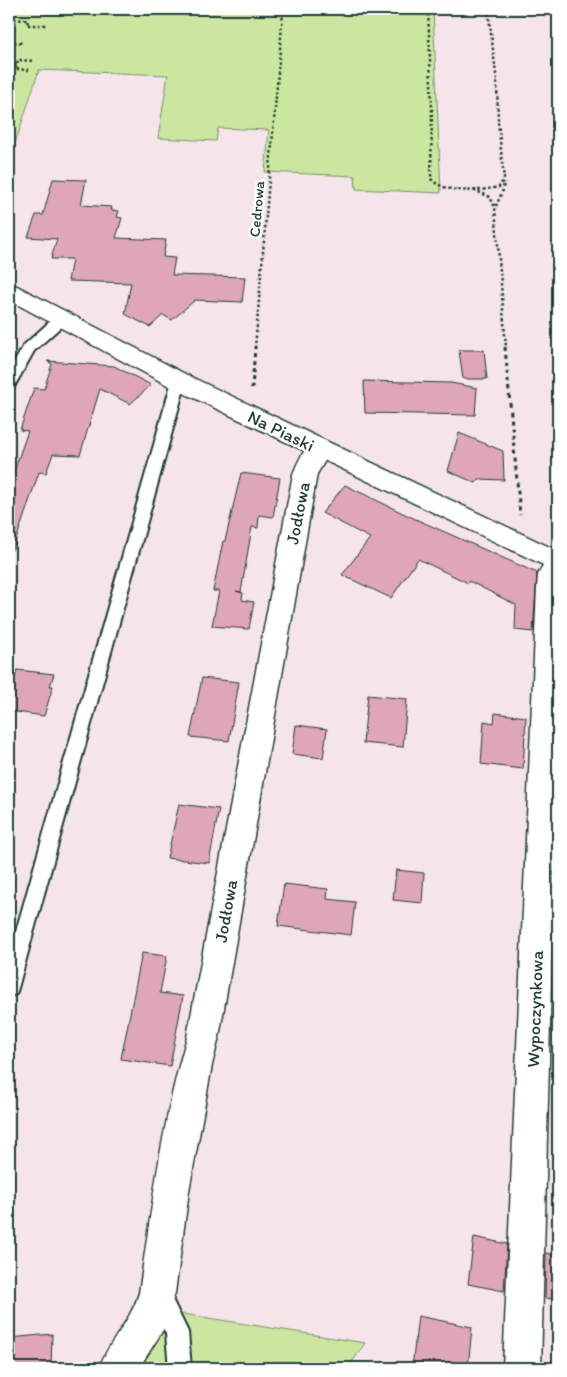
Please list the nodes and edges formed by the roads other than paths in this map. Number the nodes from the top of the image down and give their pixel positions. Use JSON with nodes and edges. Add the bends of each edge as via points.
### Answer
{"nodes":[{"id":1,"x":9,"y":291,"type":"edge"},
{"id":2,"x":61,"y":319,"type":"junction"},
{"id":3,"x":179,"y":380,"type":"junction"},
{"id":4,"x":9,"y":384,"type":"edge"},
{"id":5,"x":320,"y":450,"type":"junction"},
{"id":6,"x":558,"y":562,"type":"edge"},
{"id":7,"x":9,"y":988,"type":"edge"},
{"id":8,"x":157,"y":1293,"type":"junction"},
{"id":9,"x":118,"y":1368,"type":"edge"},
{"id":10,"x":180,"y":1368,"type":"edge"},
{"id":11,"x":522,"y":1368,"type":"edge"}],
"edges":[{"from":1,"to":2,"type":"street","name":"Na Piaski"},
{"from":2,"to":3,"type":"street","name":"Na Piaski"},
{"from":2,"to":4,"type":"lane","via":[[29,348]]},
{"from":3,"to":5,"type":"street","name":"Na Piaski"},
{"from":3,"to":7,"type":"lane"},
{"from":5,"to":6,"type":"street","name":"Na Piaski"},
{"from":5,"to":8,"type":"street","name":"Jodłowa","via":[[305,474],[172,1191]]},
{"from":6,"to":11,"type":"street","name":"Wypoczynkowa","via":[[551,575],[542,756]]},
{"from":8,"to":9,"type":"street","name":"Jodłowa","via":[[150,1317]]},
{"from":8,"to":10,"type":"lane","via":[[176,1332]]}]}
